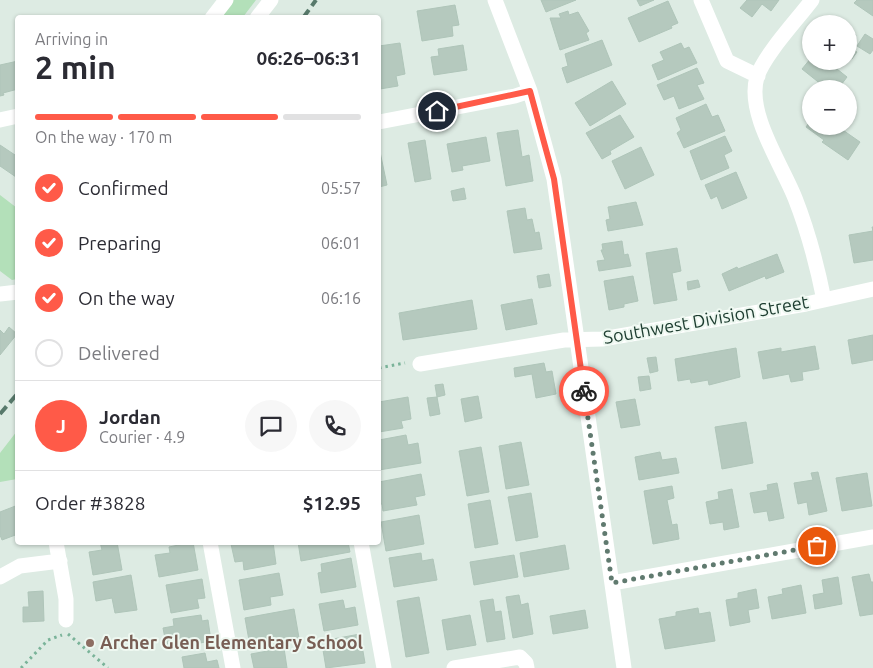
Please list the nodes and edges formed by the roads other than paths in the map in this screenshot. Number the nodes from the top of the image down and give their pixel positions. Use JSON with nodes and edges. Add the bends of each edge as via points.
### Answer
{"nodes":[{"id":1,"x":226,"y":0,"type":"edge"},
{"id":2,"x":270,"y":0,"type":"edge"},
{"id":3,"x":495,"y":0,"type":"edge"},
{"id":4,"x":701,"y":0,"type":"edge"},
{"id":5,"x":812,"y":0,"type":"edge"},
{"id":6,"x":214,"y":15,"type":"edge"},
{"id":7,"x":259,"y":15,"type":"edge"},
{"id":8,"x":758,"y":76,"type":"junction"},
{"id":9,"x":530,"y":91,"type":"junction"},
{"id":10,"x":15,"y":117,"type":"edge"},
{"id":11,"x":0,"y":120,"type":"edge"},
{"id":12,"x":381,"y":122,"type":"edge"},
{"id":13,"x":873,"y":289,"type":"edge"},
{"id":14,"x":15,"y":292,"type":"edge"},
{"id":15,"x":0,"y":294,"type":"edge"},
{"id":16,"x":824,"y":300,"type":"junction"},
{"id":17,"x":578,"y":340,"type":"junction"},
{"id":18,"x":420,"y":364,"type":"road end"},
{"id":19,"x":873,"y":537,"type":"edge"},
{"id":20,"x":57,"y":545,"type":"edge"},
{"id":21,"x":211,"y":545,"type":"edge"},
{"id":22,"x":361,"y":545,"type":"edge"},
{"id":23,"x":60,"y":561,"type":"junction"},
{"id":24,"x":0,"y":577,"type":"edge"},
{"id":25,"x":612,"y":583,"type":"junction"},
{"id":26,"x":66,"y":620,"type":"dead end"},
{"id":27,"x":233,"y":668,"type":"edge"},
{"id":28,"x":384,"y":668,"type":"edge"},
{"id":29,"x":454,"y":668,"type":"edge"},
{"id":30,"x":526,"y":668,"type":"edge"},
{"id":31,"x":624,"y":668,"type":"edge"}],
"edges":[{"from":1,"to":6,"type":"street"},
{"from":2,"to":7,"type":"street"},
{"from":3,"to":9,"type":"street"},
{"from":4,"to":8,"type":"street","via":[[727,61]]},
{"from":5,"to":8,"type":"street","via":[[764,63]]},
{"from":8,"to":16,"type":"street","via":[[754,89],[762,126],[795,198],[813,251]]},
{"from":9,"to":12,"type":"street"},
{"from":9,"to":17,"type":"street","via":[[554,179]]},
{"from":10,"to":11,"type":"street"},
{"from":13,"to":16,"type":"street","name":"Southwest Division Street"},
{"from":14,"to":15,"type":"street"},
{"from":16,"to":17,"type":"street","name":"Southwest Division Street","via":[[602,339]]},
{"from":17,"to":18,"type":"street","name":"Southwest Division Street"},
{"from":17,"to":25,"type":"street"},
{"from":19,"to":25,"type":"street"},
{"from":20,"to":23,"type":"street"},
{"from":21,"to":27,"type":"street"},
{"from":22,"to":28,"type":"street"},
{"from":23,"to":24,"type":"street","via":[[20,566]]},
{"from":23,"to":26,"type":"street"},
{"from":25,"to":31,"type":"street"},
{"from":29,"to":30,"type":"street","via":[[520,657]]}]}
